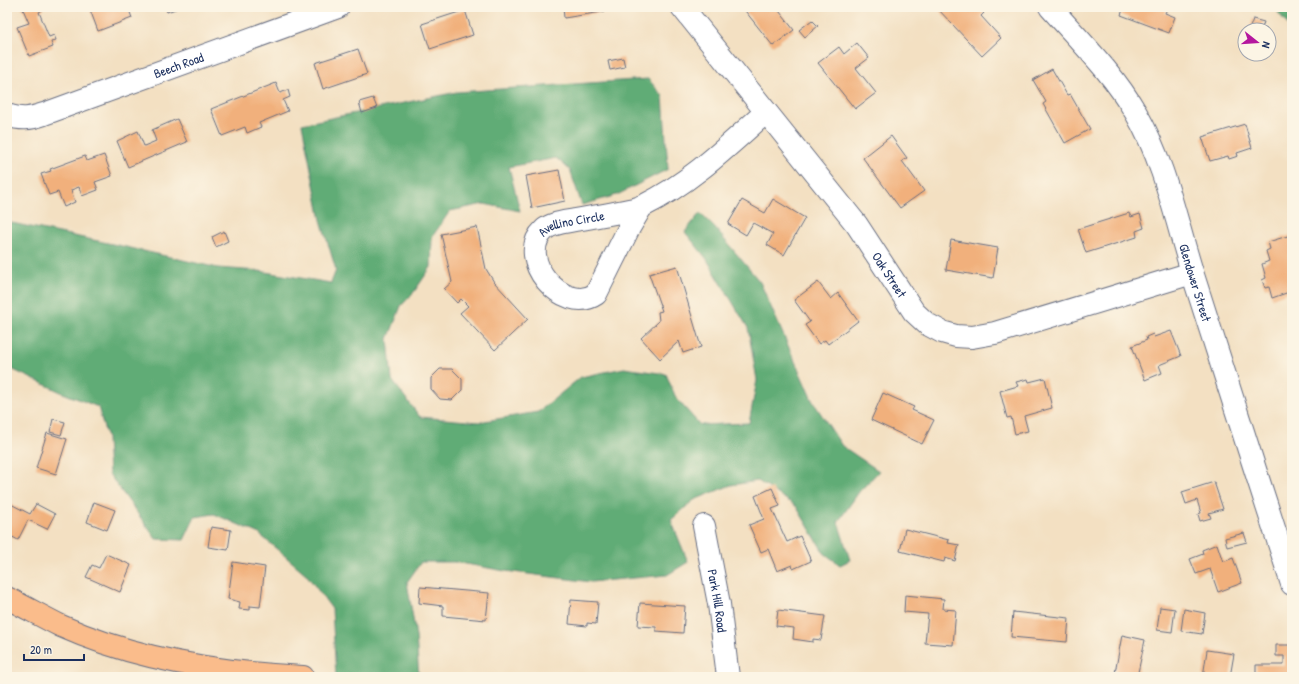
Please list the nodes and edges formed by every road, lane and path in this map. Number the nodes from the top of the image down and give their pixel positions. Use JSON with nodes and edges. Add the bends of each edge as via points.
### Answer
{"nodes":[{"id":1,"x":338,"y":7,"type":"edge"},
{"id":2,"x":682,"y":7,"type":"edge"},
{"id":3,"x":1050,"y":7,"type":"edge"},
{"id":4,"x":766,"y":112,"type":"junction"},
{"id":5,"x":12,"y":117,"type":"edge"},
{"id":6,"x":642,"y":206,"type":"junction"},
{"id":7,"x":1192,"y":273,"type":"junction"},
{"id":8,"x":704,"y":526,"type":"dead end"},
{"id":9,"x":1292,"y":584,"type":"edge"},
{"id":10,"x":7,"y":598,"type":"edge"},
{"id":11,"x":189,"y":671,"type":"edge"},
{"id":12,"x":303,"y":677,"type":"edge"},
{"id":13,"x":728,"y":677,"type":"edge"}],
"edges":[{"from":1,"to":5,"type":"street","name":"Beech Road","via":[[31,119]]},
{"from":2,"to":4,"type":"street","name":"Oak Street"},
{"from":3,"to":7,"type":"street","name":"Glendower Street","via":[[1097,58],[1136,113],[1163,175]]},
{"from":4,"to":6,"type":"street","name":"Avellino Circle","via":[[687,180]]},
{"from":4,"to":7,"type":"street","name":"Oak Street","via":[[857,225],[914,312],[927,324],[942,332],[972,337],[995,334]]},
{"from":6,"to":6,"type":"street","name":"Avellino Circle","via":[[560,222],[544,229],[536,243],[534,256],[550,286],[566,296],[582,299],[596,294]]},
{"from":7,"to":9,"type":"street","name":"Glendower Street"},
{"from":8,"to":13,"type":"street","name":"Park Hill Road","via":[[719,604]]},
{"from":10,"to":11,"type":"main road","via":[[62,626]]},
{"from":11,"to":12,"type":"main road"}]}
